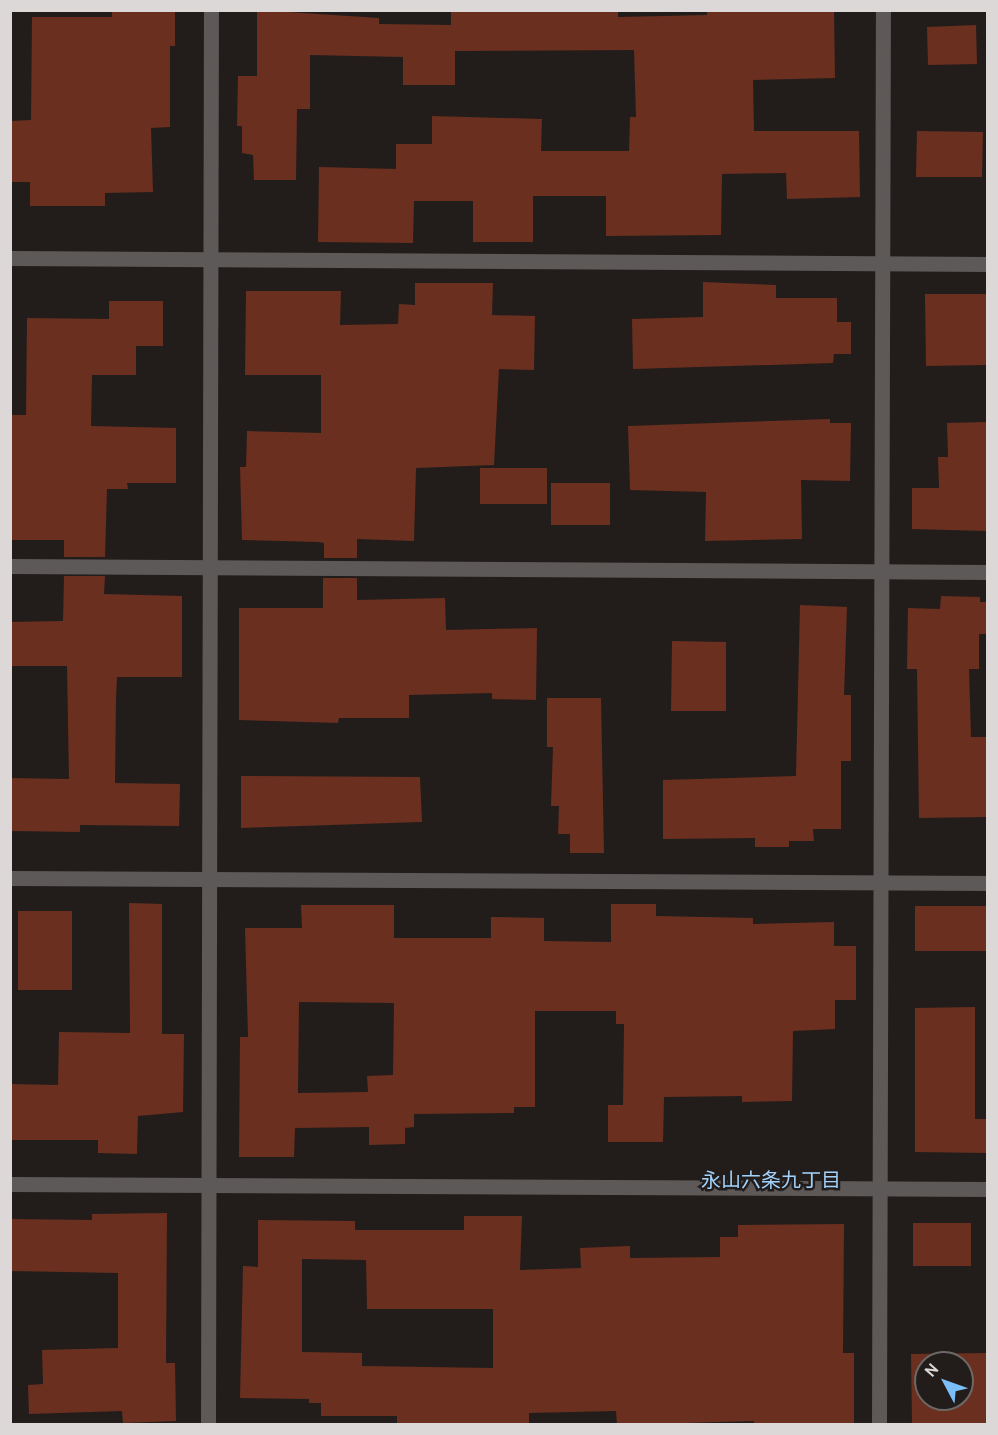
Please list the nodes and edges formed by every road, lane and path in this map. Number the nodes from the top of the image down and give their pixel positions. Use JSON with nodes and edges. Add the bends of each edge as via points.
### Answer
{"nodes":[{"id":1,"x":211,"y":10,"type":"edge"},
{"id":2,"x":883,"y":10,"type":"edge"},
{"id":3,"x":10,"y":258,"type":"edge"},
{"id":4,"x":210,"y":259,"type":"junction"},
{"id":5,"x":885,"y":264,"type":"junction"},
{"id":6,"x":987,"y":264,"type":"edge"},
{"id":7,"x":10,"y":567,"type":"edge"},
{"id":8,"x":210,"y":567,"type":"junction"},
{"id":9,"x":885,"y":571,"type":"junction"},
{"id":10,"x":987,"y":572,"type":"edge"},
{"id":11,"x":10,"y":878,"type":"edge"},
{"id":12,"x":209,"y":880,"type":"junction"},
{"id":13,"x":882,"y":882,"type":"junction"},
{"id":14,"x":987,"y":883,"type":"edge"},
{"id":15,"x":10,"y":1184,"type":"edge"},
{"id":16,"x":208,"y":1185,"type":"junction"},
{"id":17,"x":881,"y":1188,"type":"junction"},
{"id":18,"x":987,"y":1189,"type":"edge"},
{"id":19,"x":208,"y":1425,"type":"edge"},
{"id":20,"x":879,"y":1425,"type":"edge"}],
"edges":[{"from":1,"to":4,"type":"street"},
{"from":2,"to":5,"type":"street"},
{"from":3,"to":4,"type":"street"},
{"from":4,"to":5,"type":"street"},
{"from":4,"to":8,"type":"street"},
{"from":5,"to":6,"type":"street"},
{"from":5,"to":9,"type":"street"},
{"from":7,"to":8,"type":"street"},
{"from":8,"to":9,"type":"street"},
{"from":8,"to":12,"type":"street"},
{"from":9,"to":10,"type":"street"},
{"from":9,"to":13,"type":"street"},
{"from":11,"to":12,"type":"street"},
{"from":12,"to":13,"type":"street"},
{"from":12,"to":16,"type":"street"},
{"from":13,"to":14,"type":"street"},
{"from":13,"to":17,"type":"street"},
{"from":15,"to":16,"type":"street"},
{"from":16,"to":17,"type":"street"},
{"from":16,"to":19,"type":"street"},
{"from":17,"to":18,"type":"street"},
{"from":17,"to":20,"type":"street"}]}
